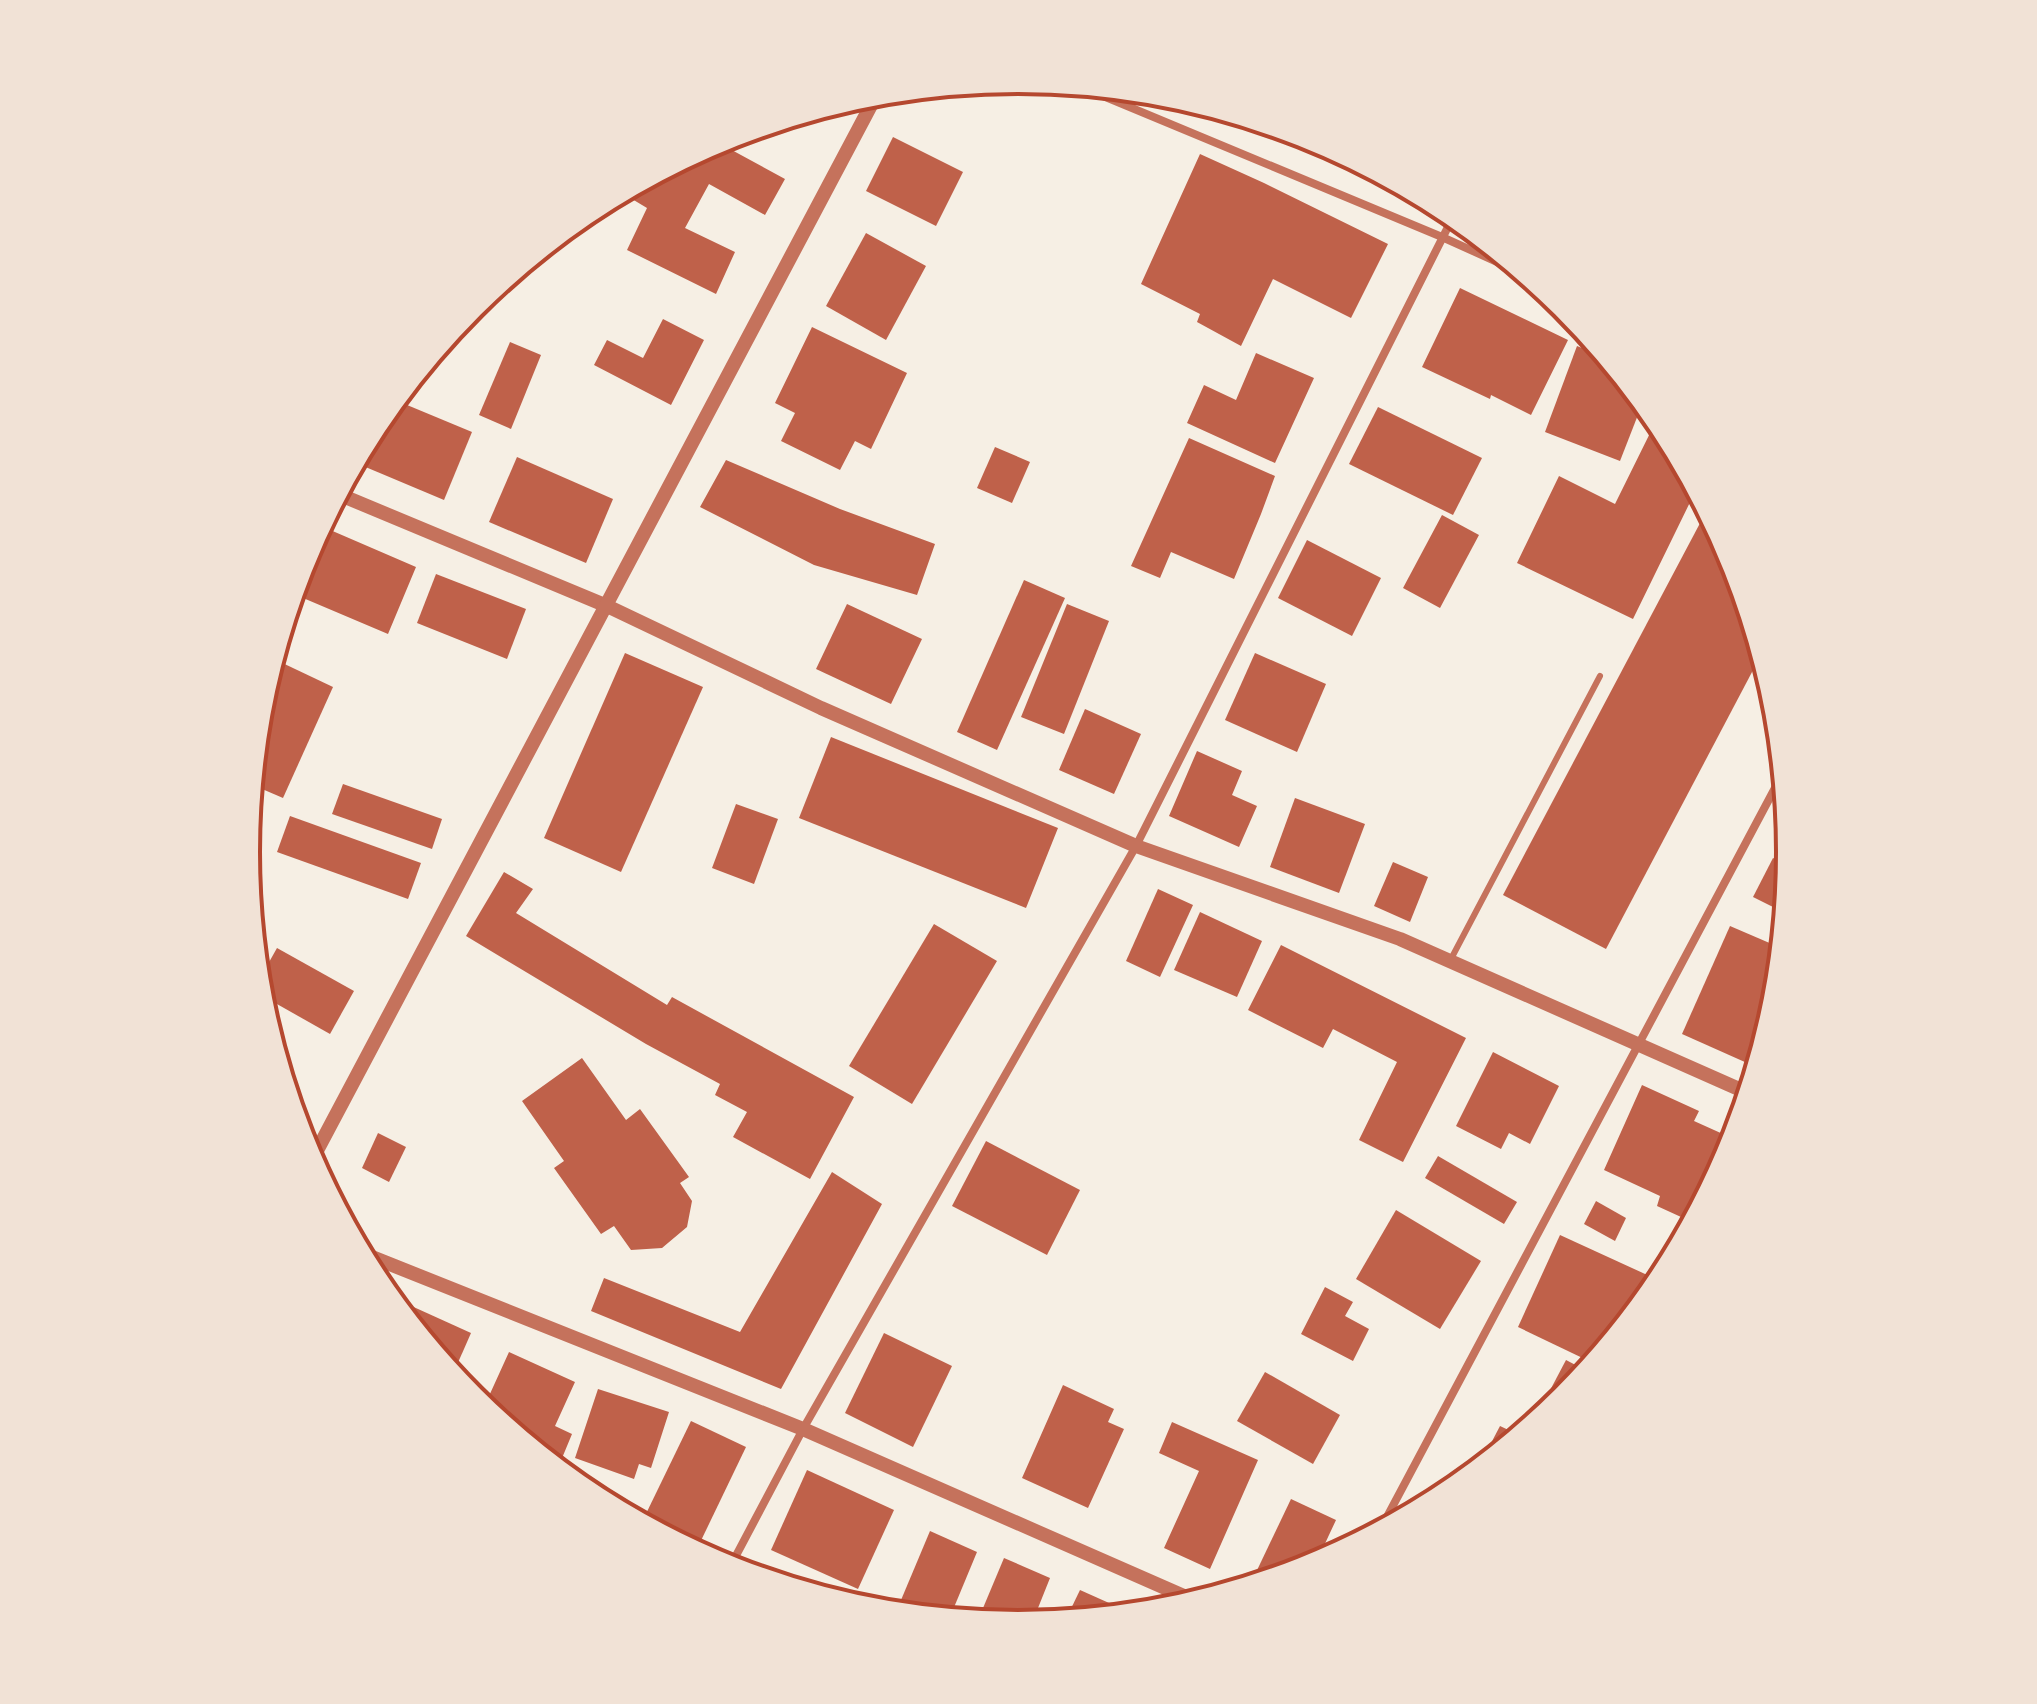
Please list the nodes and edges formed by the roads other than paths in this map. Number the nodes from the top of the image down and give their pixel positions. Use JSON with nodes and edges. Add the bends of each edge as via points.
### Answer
{"nodes":[{"id":1,"x":1112,"y":100,"type":"edge"},
{"id":2,"x":869,"y":109,"type":"edge"},
{"id":3,"x":1447,"y":227,"type":"edge"},
{"id":4,"x":1442,"y":237,"type":"junction"},
{"id":5,"x":1489,"y":258,"type":"edge"},
{"id":6,"x":349,"y":498,"type":"edge"},
{"id":7,"x":607,"y":606,"type":"junction"},
{"id":8,"x":1600,"y":676,"type":"dead end"},
{"id":9,"x":1774,"y":790,"type":"edge"},
{"id":10,"x":1136,"y":846,"type":"junction"},
{"id":11,"x":1450,"y":961,"type":"junction"},
{"id":12,"x":1639,"y":1044,"type":"junction"},
{"id":13,"x":1738,"y":1089,"type":"edge"},
{"id":14,"x":320,"y":1146,"type":"edge"},
{"id":15,"x":380,"y":1260,"type":"edge"},
{"id":16,"x":803,"y":1429,"type":"junction"},
{"id":17,"x":1389,"y":1512,"type":"edge"},
{"id":18,"x":736,"y":1555,"type":"edge"},
{"id":19,"x":1176,"y":1593,"type":"edge"}],
"edges":[{"from":1,"to":4,"type":"street"},
{"from":2,"to":7,"type":"street"},
{"from":3,"to":4,"type":"street"},
{"from":4,"to":5,"type":"street"},
{"from":4,"to":10,"type":"street"},
{"from":6,"to":7,"type":"street"},
{"from":7,"to":10,"type":"street","via":[[821,708]]},
{"from":7,"to":14,"type":"street"},
{"from":8,"to":11,"type":"lane"},
{"from":9,"to":12,"type":"street"},
{"from":10,"to":11,"type":"street"},
{"from":10,"to":16,"type":"street"},
{"from":11,"to":12,"type":"street"},
{"from":12,"to":13,"type":"street"},
{"from":12,"to":17,"type":"street"},
{"from":15,"to":16,"type":"street"},
{"from":16,"to":18,"type":"street"},
{"from":16,"to":19,"type":"street"}]}
